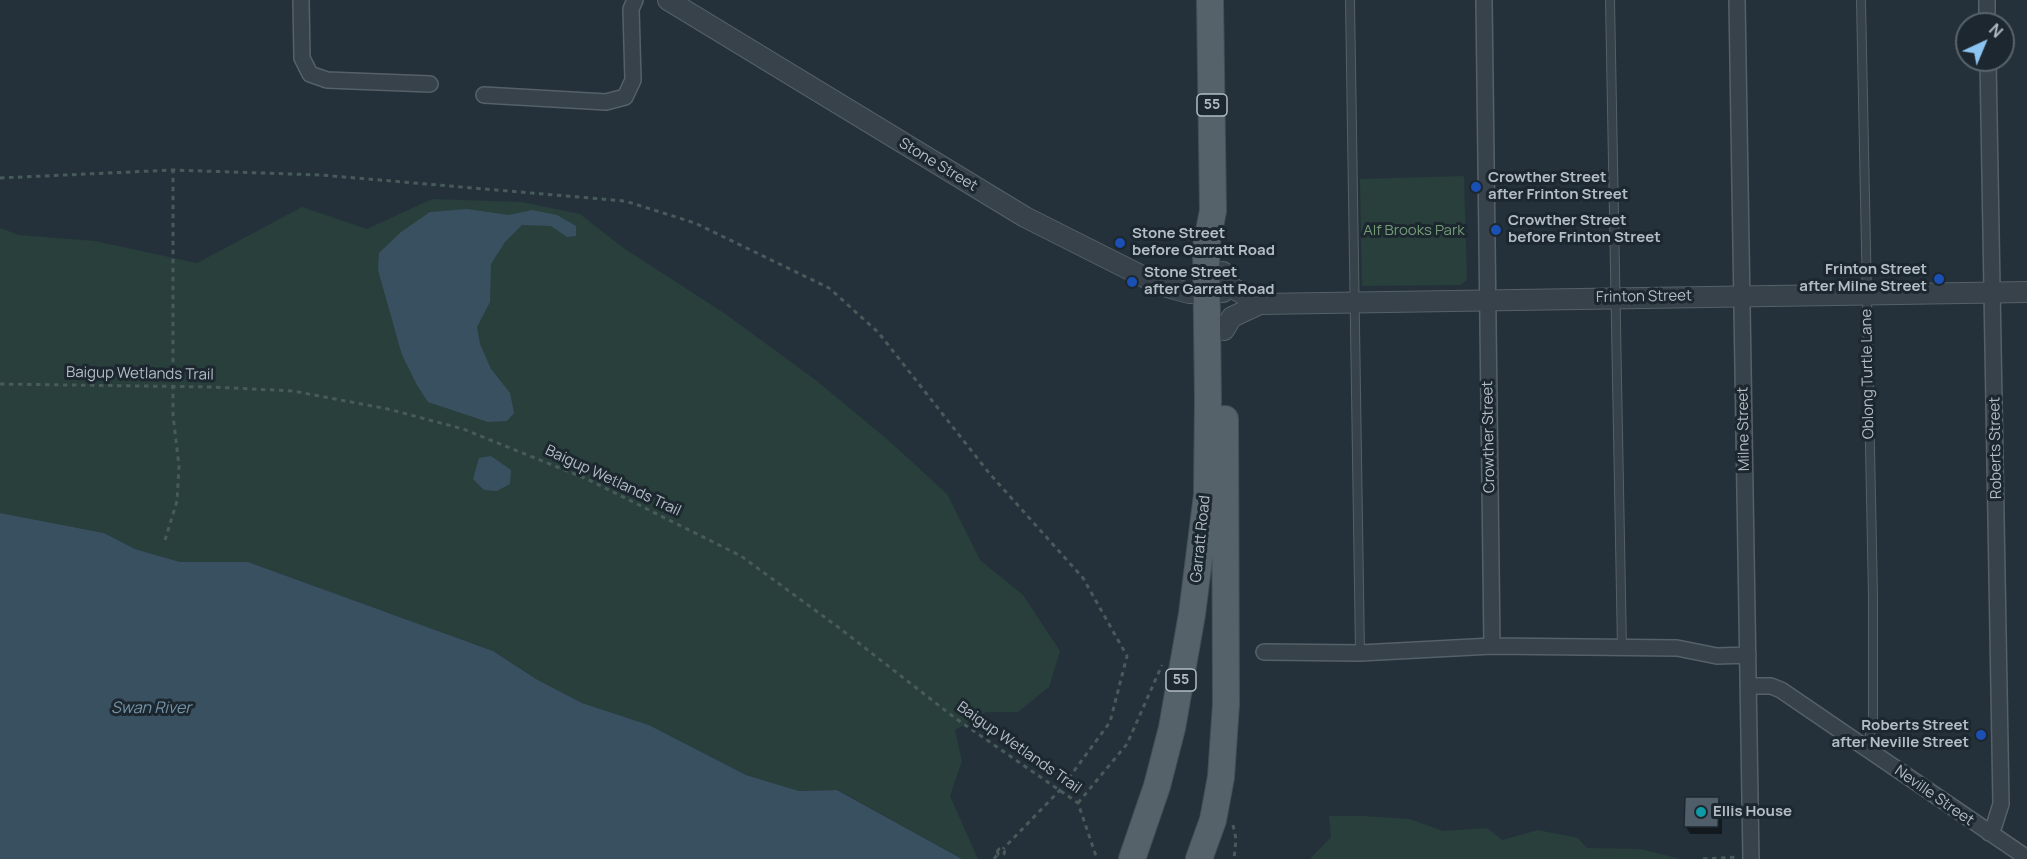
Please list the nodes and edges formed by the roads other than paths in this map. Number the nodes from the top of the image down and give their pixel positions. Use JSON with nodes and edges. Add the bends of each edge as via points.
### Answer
{"nodes":[{"id":1,"x":301,"y":0,"type":"edge"},
{"id":2,"x":635,"y":0,"type":"edge"},
{"id":3,"x":668,"y":0,"type":"edge"},
{"id":4,"x":1210,"y":0,"type":"edge"},
{"id":5,"x":1350,"y":0,"type":"edge"},
{"id":6,"x":1484,"y":0,"type":"edge"},
{"id":7,"x":1610,"y":0,"type":"edge"},
{"id":8,"x":1737,"y":0,"type":"edge"},
{"id":9,"x":1862,"y":0,"type":"edge"},
{"id":10,"x":1988,"y":72,"type":"edge"},
{"id":11,"x":430,"y":84,"type":"dead end"},
{"id":12,"x":484,"y":95,"type":"dead end"},
{"id":13,"x":1217,"y":286,"type":"junction"},
{"id":14,"x":2027,"y":292,"type":"edge"},
{"id":15,"x":1993,"y":293,"type":"junction"},
{"id":16,"x":1742,"y":295,"type":"junction"},
{"id":17,"x":1866,"y":295,"type":"junction"},
{"id":18,"x":1615,"y":297,"type":"junction"},
{"id":19,"x":1487,"y":300,"type":"junction"},
{"id":20,"x":1354,"y":302,"type":"junction"},
{"id":21,"x":1260,"y":304,"type":"junction"},
{"id":22,"x":1224,"y":330,"type":"junction"},
{"id":23,"x":1492,"y":646,"type":"junction"},
{"id":24,"x":1622,"y":649,"type":"junction"},
{"id":25,"x":1264,"y":652,"type":"dead end"},
{"id":26,"x":1360,"y":653,"type":"junction"},
{"id":27,"x":1748,"y":655,"type":"junction"},
{"id":28,"x":1748,"y":686,"type":"junction"},
{"id":29,"x":1864,"y":747,"type":"junction"},
{"id":30,"x":1989,"y":833,"type":"junction"},
{"id":31,"x":1745,"y":858,"type":"edge"},
{"id":32,"x":2027,"y":858,"type":"edge"},
{"id":33,"x":1132,"y":859,"type":"edge"},
{"id":34,"x":1199,"y":859,"type":"edge"}],
"edges":[{"from":1,"to":11,"type":"street","via":[[302,58],[310,74],[327,80]]},
{"from":2,"to":12,"type":"street","via":[[633,80],[625,97],[606,102]]},
{"from":3,"to":13,"type":"street","name":"Stone Street","via":[[1024,217],[1160,285],[1189,292]]},
{"from":4,"to":13,"type":"main road","name":"Garratt Road","number":"55","via":[[1213,211],[1206,246]]},
{"from":5,"to":20,"type":"lane"},
{"from":6,"to":19,"type":"street","name":"Crowther Street"},
{"from":7,"to":18,"type":"lane"},
{"from":8,"to":16,"type":"street","name":"Milne Street"},
{"from":9,"to":17,"type":"lane","name":"Oblong Turtle Lane"},
{"from":10,"to":15,"type":"street","name":"Roberts Street"},
{"from":13,"to":21,"type":"street","via":[[1231,287]]},
{"from":13,"to":22,"type":"main road","name":"Garratt Road","number":"55"},
{"from":13,"to":33,"type":"main road","name":"Garratt Road","number":"55","via":[[1208,399],[1206,495],[1193,605],[1172,728]]},
{"from":14,"to":15,"type":"street","name":"Frinton Street"},
{"from":15,"to":17,"type":"street","name":"Frinton Street"},
{"from":15,"to":30,"type":"street","name":"Roberts Street","via":[[2001,804]]},
{"from":16,"to":17,"type":"street","name":"Frinton Street"},
{"from":16,"to":18,"type":"street","name":"Frinton Street"},
{"from":16,"to":27,"type":"street","name":"Milne Street"},
{"from":17,"to":29,"type":"lane","name":"Oblong Turtle Lane","via":[[1873,719]]},
{"from":18,"to":19,"type":"street","name":"Frinton Street"},
{"from":18,"to":24,"type":"lane"},
{"from":19,"to":20,"type":"street","name":"Frinton Street"},
{"from":19,"to":23,"type":"street","name":"Crowther Street"},
{"from":20,"to":21,"type":"street","name":"Frinton Street"},
{"from":20,"to":26,"type":"lane"},
{"from":21,"to":22,"type":"street","name":"Frinton Street","via":[[1232,317]]},
{"from":22,"to":34,"type":"main road","name":"Garratt Road","number":"55","via":[[1226,704],[1221,777],[1213,820]]},
{"from":23,"to":24,"type":"street"},
{"from":23,"to":26,"type":"street"},
{"from":24,"to":27,"type":"street","via":[[1677,648],[1717,656]]},
{"from":25,"to":26,"type":"street"},
{"from":27,"to":28,"type":"street","name":"Milne Street"},
{"from":28,"to":29,"type":"street","name":"Neville Street","via":[[1781,690]]},
{"from":28,"to":31,"type":"street","name":"Milne Street"},
{"from":29,"to":30,"type":"street","name":"Neville Street"},
{"from":30,"to":32,"type":"street","name":"Neville Street"}]}
